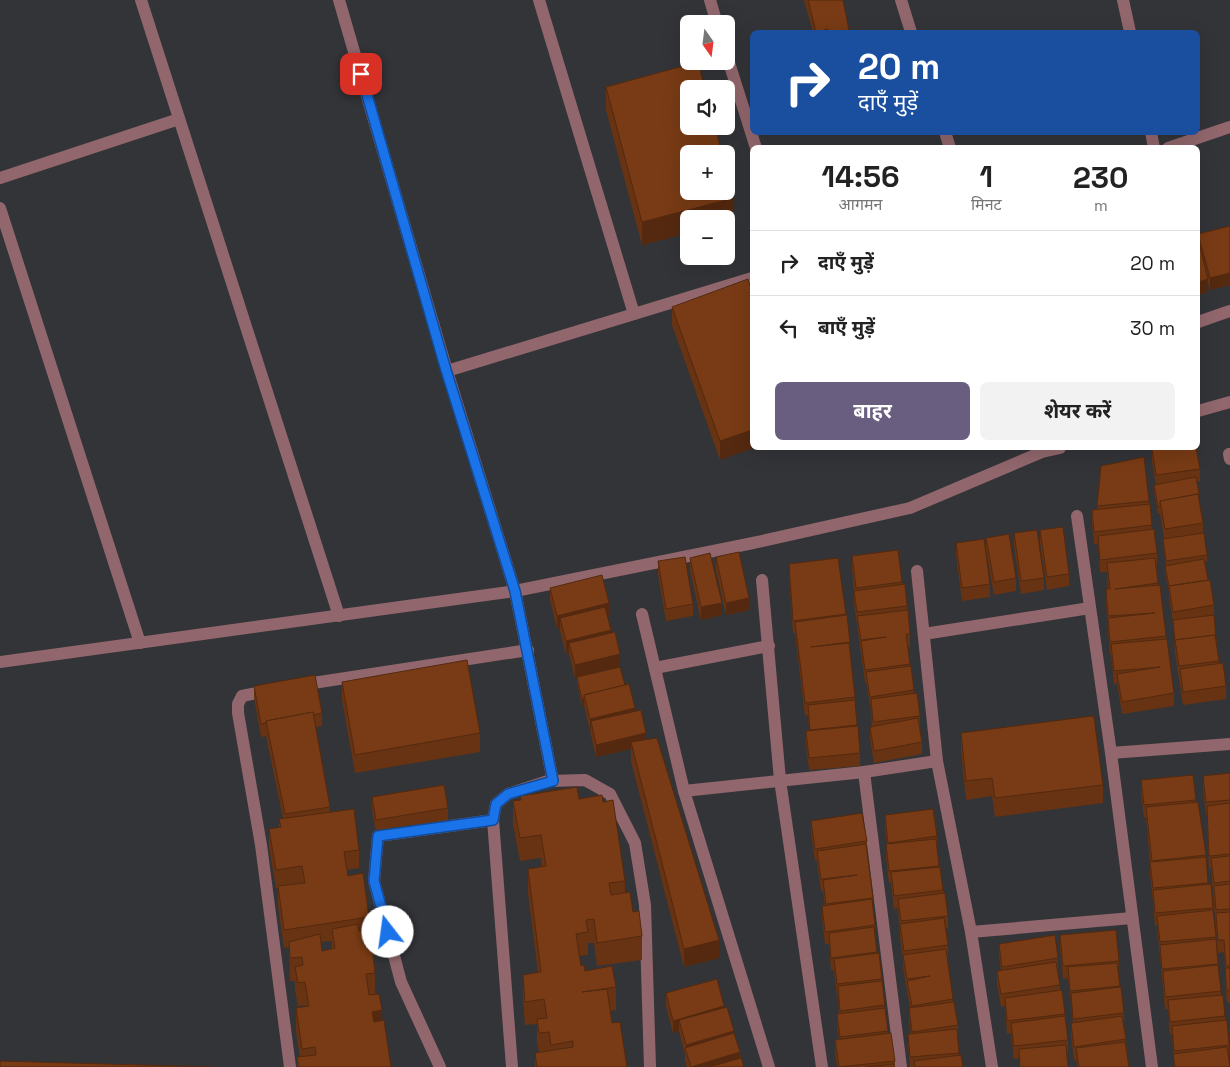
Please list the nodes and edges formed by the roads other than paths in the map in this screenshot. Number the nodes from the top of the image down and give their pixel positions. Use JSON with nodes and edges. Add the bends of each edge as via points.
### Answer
{"nodes":[{"id":1,"x":141,"y":0,"type":"edge"},
{"id":2,"x":340,"y":0,"type":"edge"},
{"id":3,"x":539,"y":0,"type":"edge"},
{"id":4,"x":710,"y":0,"type":"edge"},
{"id":5,"x":902,"y":0,"type":"edge"},
{"id":6,"x":1123,"y":0,"type":"edge"},
{"id":7,"x":714,"y":15,"type":"edge"},
{"id":8,"x":910,"y":30,"type":"edge"},
{"id":9,"x":1130,"y":30,"type":"edge"},
{"id":10,"x":731,"y":70,"type":"edge"},
{"id":11,"x":179,"y":119,"type":"junction"},
{"id":12,"x":1230,"y":127,"type":"edge"},
{"id":13,"x":750,"y":129,"type":"edge"},
{"id":14,"x":1177,"y":145,"type":"edge"},
{"id":15,"x":0,"y":178,"type":"edge"},
{"id":16,"x":0,"y":208,"type":"edge"},
{"id":17,"x":750,"y":279,"type":"edge"},
{"id":18,"x":1230,"y":311,"type":"edge"},
{"id":19,"x":634,"y":314,"type":"junction"},
{"id":20,"x":1200,"y":321,"type":"edge"},
{"id":21,"x":446,"y":370,"type":"junction"},
{"id":22,"x":1230,"y":402,"type":"edge"},
{"id":23,"x":1200,"y":410,"type":"edge"},
{"id":24,"x":1041,"y":450,"type":"edge"},
{"id":25,"x":1230,"y":454,"type":"edge"},
{"id":26,"x":1230,"y":459,"type":"edge"},
{"id":27,"x":1077,"y":516,"type":"dead end"},
{"id":28,"x":917,"y":571,"type":"dead end"},
{"id":29,"x":762,"y":580,"type":"dead end"},
{"id":30,"x":515,"y":591,"type":"junction"},
{"id":31,"x":1090,"y":608,"type":"junction"},
{"id":32,"x":642,"y":614,"type":"dead end"},
{"id":33,"x":339,"y":616,"type":"junction"},
{"id":34,"x":924,"y":634,"type":"junction"},
{"id":35,"x":140,"y":643,"type":"junction"},
{"id":36,"x":769,"y":646,"type":"junction"},
{"id":37,"x":528,"y":650,"type":"junction"},
{"id":38,"x":0,"y":662,"type":"edge"},
{"id":39,"x":655,"y":668,"type":"junction"},
{"id":40,"x":1230,"y":744,"type":"edge"},
{"id":41,"x":1111,"y":753,"type":"junction"},
{"id":42,"x":938,"y":761,"type":"junction"},
{"id":43,"x":864,"y":772,"type":"junction"},
{"id":44,"x":780,"y":780,"type":"junction"},
{"id":45,"x":553,"y":781,"type":"junction"},
{"id":46,"x":684,"y":792,"type":"junction"},
{"id":47,"x":493,"y":820,"type":"junction"},
{"id":48,"x":1132,"y":918,"type":"junction"},
{"id":49,"x":971,"y":932,"type":"junction"},
{"id":50,"x":290,"y":1067,"type":"edge"},
{"id":51,"x":440,"y":1067,"type":"edge"},
{"id":52,"x":512,"y":1067,"type":"edge"},
{"id":53,"x":650,"y":1067,"type":"edge"},
{"id":54,"x":769,"y":1067,"type":"edge"},
{"id":55,"x":822,"y":1067,"type":"edge"},
{"id":56,"x":901,"y":1067,"type":"edge"},
{"id":57,"x":992,"y":1067,"type":"edge"},
{"id":58,"x":1152,"y":1067,"type":"edge"}],
"edges":[{"from":1,"to":11,"type":"street"},
{"from":2,"to":21,"type":"street"},
{"from":3,"to":19,"type":"street"},
{"from":4,"to":7,"type":"street"},
{"from":5,"to":8,"type":"street"},
{"from":6,"to":9,"type":"street"},
{"from":10,"to":13,"type":"street"},
{"from":11,"to":15,"type":"street"},
{"from":11,"to":33,"type":"street"},
{"from":12,"to":14,"type":"street"},
{"from":16,"to":35,"type":"street"},
{"from":17,"to":19,"type":"street"},
{"from":18,"to":20,"type":"street"},
{"from":19,"to":21,"type":"street"},
{"from":21,"to":30,"type":"street"},
{"from":22,"to":23,"type":"street"},
{"from":24,"to":30,"type":"street","via":[[910,508]]},
{"from":25,"to":26,"type":"street"},
{"from":27,"to":31,"type":"street"},
{"from":28,"to":34,"type":"street"},
{"from":29,"to":36,"type":"street"},
{"from":30,"to":33,"type":"street"},
{"from":30,"to":37,"type":"street"},
{"from":31,"to":34,"type":"street"},
{"from":31,"to":41,"type":"street"},
{"from":32,"to":39,"type":"street"},
{"from":33,"to":35,"type":"street"},
{"from":34,"to":42,"type":"street"},
{"from":35,"to":38,"type":"street"},
{"from":36,"to":39,"type":"street"},
{"from":36,"to":44,"type":"street"},
{"from":37,"to":45,"type":"street"},
{"from":37,"to":50,"type":"street","via":[[248,693],[238,704],[261,845]]},
{"from":39,"to":46,"type":"street"},
{"from":40,"to":41,"type":"street"},
{"from":41,"to":48,"type":"street"},
{"from":42,"to":43,"type":"street"},
{"from":42,"to":49,"type":"street"},
{"from":43,"to":44,"type":"street"},
{"from":43,"to":56,"type":"street"},
{"from":44,"to":46,"type":"street"},
{"from":44,"to":55,"type":"street"},
{"from":45,"to":47,"type":"street","via":[[508,794],[496,804]]},
{"from":45,"to":53,"type":"street","via":[[585,780],[610,794],[635,843],[645,905]]},
{"from":46,"to":54,"type":"street"},
{"from":47,"to":51,"type":"street","via":[[378,836],[374,881],[401,982]]},
{"from":47,"to":52,"type":"street"},
{"from":48,"to":49,"type":"street"},
{"from":48,"to":58,"type":"street"},
{"from":49,"to":57,"type":"street"}]}
